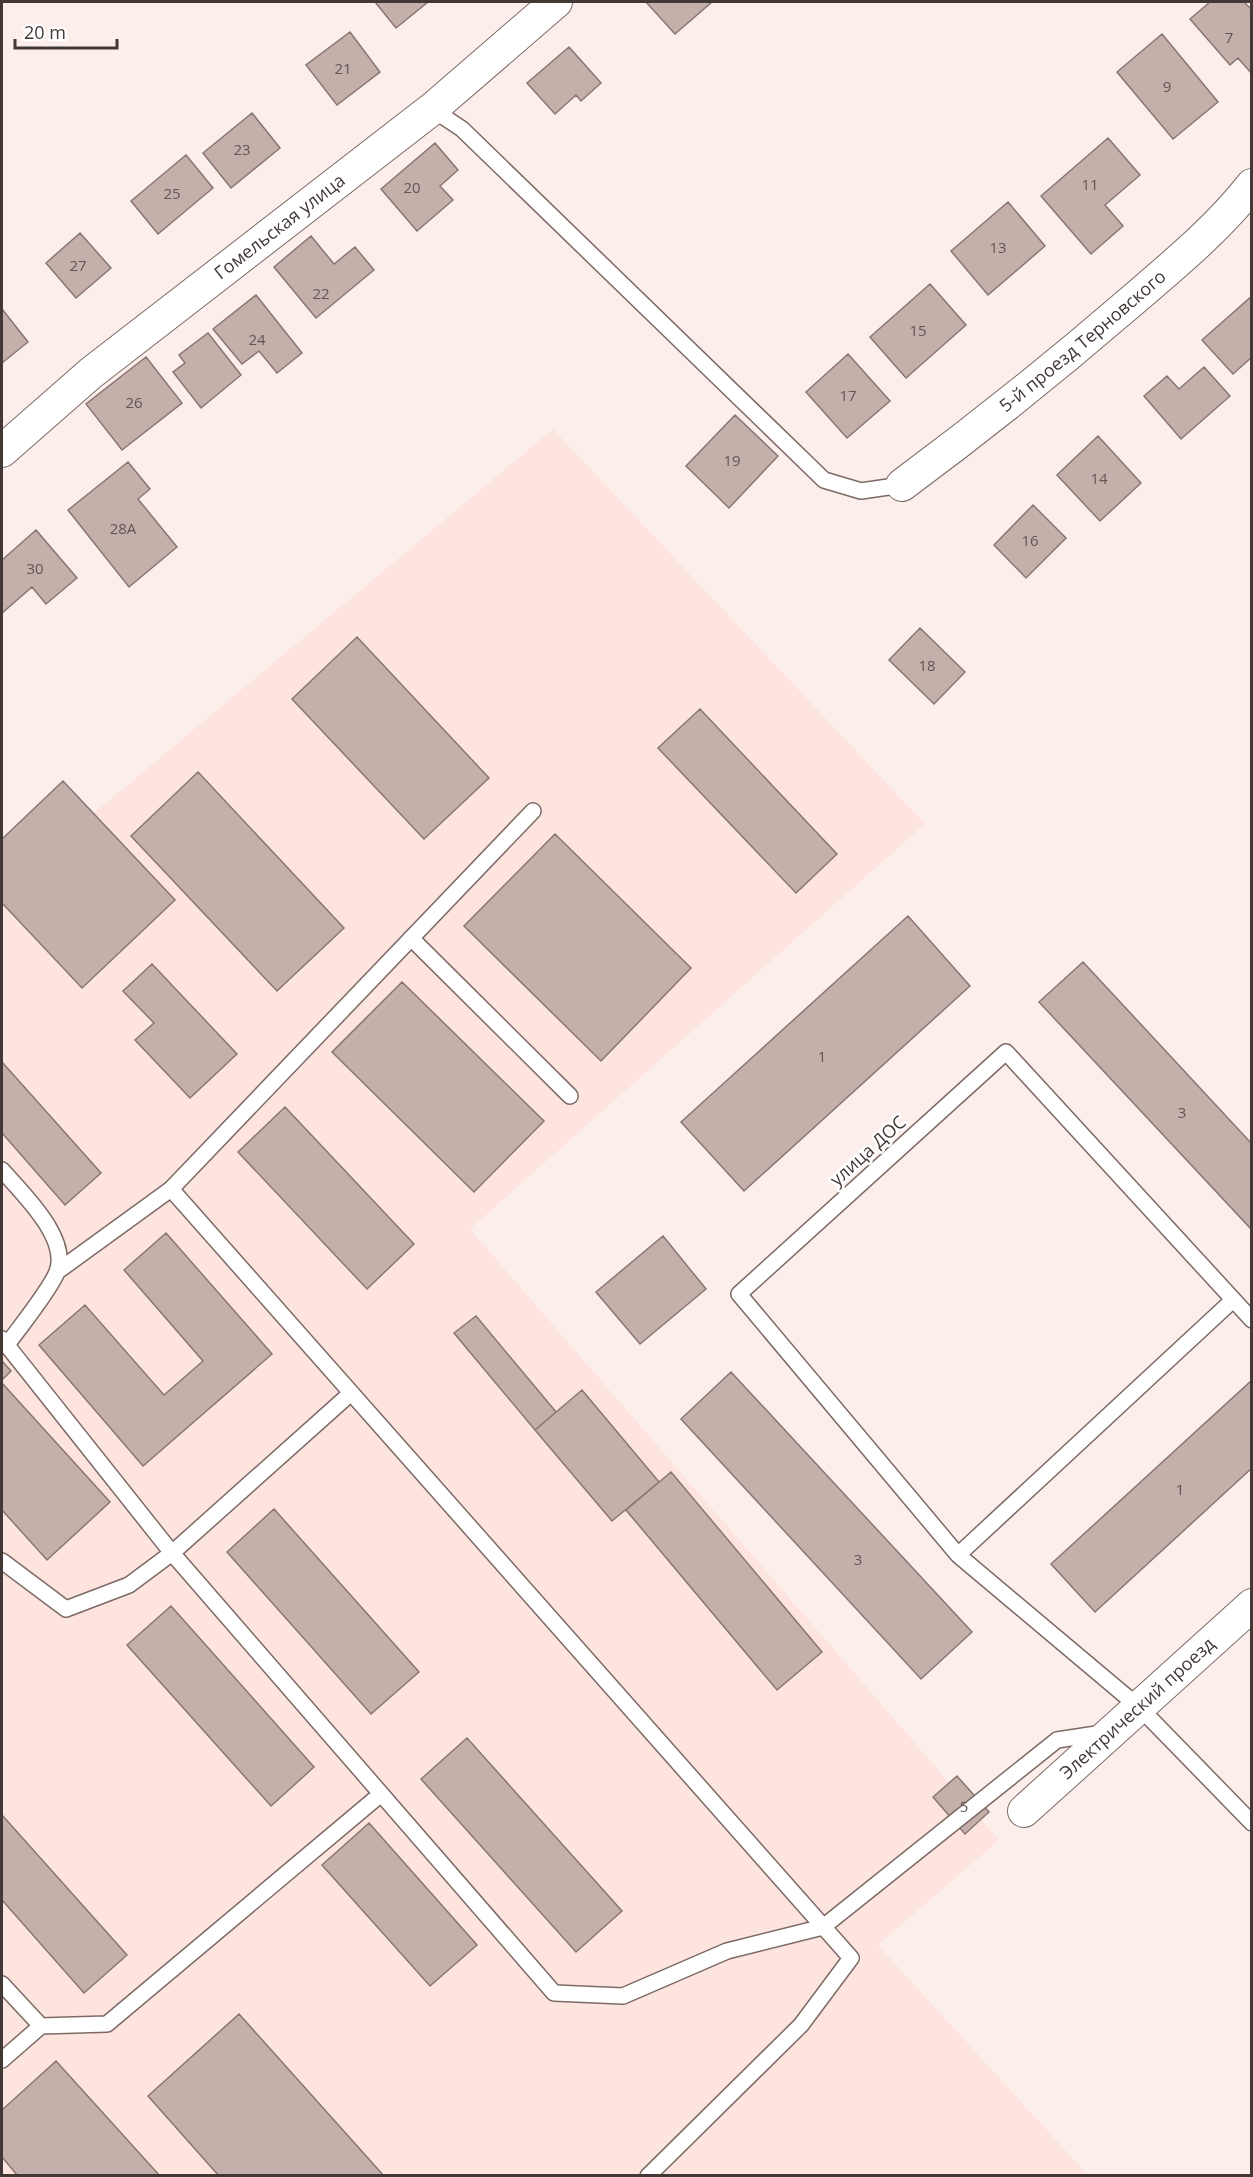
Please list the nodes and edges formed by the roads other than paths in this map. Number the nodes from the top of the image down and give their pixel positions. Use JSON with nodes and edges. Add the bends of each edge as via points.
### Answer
{"nodes":[{"id":1,"x":556,"y":2,"type":"edge"},
{"id":2,"x":432,"y":109,"type":"junction"},
{"id":3,"x":1251,"y":185,"type":"edge"},
{"id":4,"x":2,"y":451,"type":"edge"},
{"id":5,"x":902,"y":485,"type":"joint"},
{"id":6,"x":533,"y":811,"type":"dead end"},
{"id":7,"x":411,"y":938,"type":"junction"},
{"id":8,"x":570,"y":1096,"type":"dead end"},
{"id":9,"x":2,"y":1170,"type":"edge"},
{"id":10,"x":171,"y":1189,"type":"junction"},
{"id":11,"x":58,"y":1271,"type":"junction"},
{"id":12,"x":1233,"y":1300,"type":"junction"},
{"id":13,"x":1251,"y":1320,"type":"edge"},
{"id":14,"x":4,"y":1342,"type":"edge"},
{"id":15,"x":351,"y":1393,"type":"junction"},
{"id":16,"x":172,"y":1553,"type":"junction"},
{"id":17,"x":958,"y":1555,"type":"junction"},
{"id":18,"x":2,"y":1561,"type":"edge"},
{"id":19,"x":1251,"y":1605,"type":"edge"},
{"id":20,"x":1140,"y":1708,"type":"junction"},
{"id":21,"x":1114,"y":1731,"type":"junction"},
{"id":22,"x":381,"y":1794,"type":"junction"},
{"id":23,"x":1024,"y":1810,"type":"dead end"},
{"id":24,"x":1251,"y":1823,"type":"edge"},
{"id":25,"x":823,"y":1927,"type":"junction"},
{"id":26,"x":2,"y":1984,"type":"edge"},
{"id":27,"x":40,"y":2026,"type":"junction"},
{"id":28,"x":2,"y":2060,"type":"edge"},
{"id":29,"x":648,"y":2175,"type":"edge"}],
"edges":[{"from":1,"to":2,"type":"street","name":"Гомельская улица"},
{"from":2,"to":4,"type":"street","name":"Гомельская улица","via":[[91,373]]},
{"from":2,"to":5,"type":"lane","via":[[462,129],[824,480],[861,491]]},
{"from":3,"to":5,"type":"street","name":"5-й проезд Терновского","via":[[1235,206],[1166,272],[1079,347]]},
{"from":6,"to":7,"type":"lane"},
{"from":7,"to":8,"type":"lane"},
{"from":7,"to":10,"type":"lane"},
{"from":9,"to":11,"type":"lane","via":[[48,1224],[57,1248]]},
{"from":10,"to":11,"type":"lane"},
{"from":10,"to":15,"type":"lane"},
{"from":11,"to":14,"type":"lane"},
{"from":12,"to":13,"type":"lane","name":"улица ДОС"},
{"from":12,"to":17,"type":"lane"},
{"from":12,"to":17,"type":"lane","name":"улица ДОС","via":[[1006,1052],[739,1294]]},
{"from":14,"to":16,"type":"lane"},
{"from":15,"to":16,"type":"lane"},
{"from":15,"to":25,"type":"lane"},
{"from":16,"to":18,"type":"lane","via":[[129,1585],[66,1609]]},
{"from":16,"to":22,"type":"lane"},
{"from":17,"to":20,"type":"lane"},
{"from":19,"to":20,"type":"street","name":"Электрический проезд"},
{"from":20,"to":21,"type":"street","name":"Электрический проезд"},
{"from":20,"to":24,"type":"lane"},
{"from":21,"to":23,"type":"street","name":"Электрический проезд"},
{"from":21,"to":25,"type":"lane","via":[[1057,1740]]},
{"from":22,"to":25,"type":"lane","via":[[554,1993],[623,1996],[727,1951]]},
{"from":22,"to":27,"type":"lane","via":[[107,2024]]},
{"from":25,"to":29,"type":"lane","via":[[852,1958],[801,2025]]},
{"from":26,"to":27,"type":"lane"},
{"from":27,"to":28,"type":"lane"}]}
